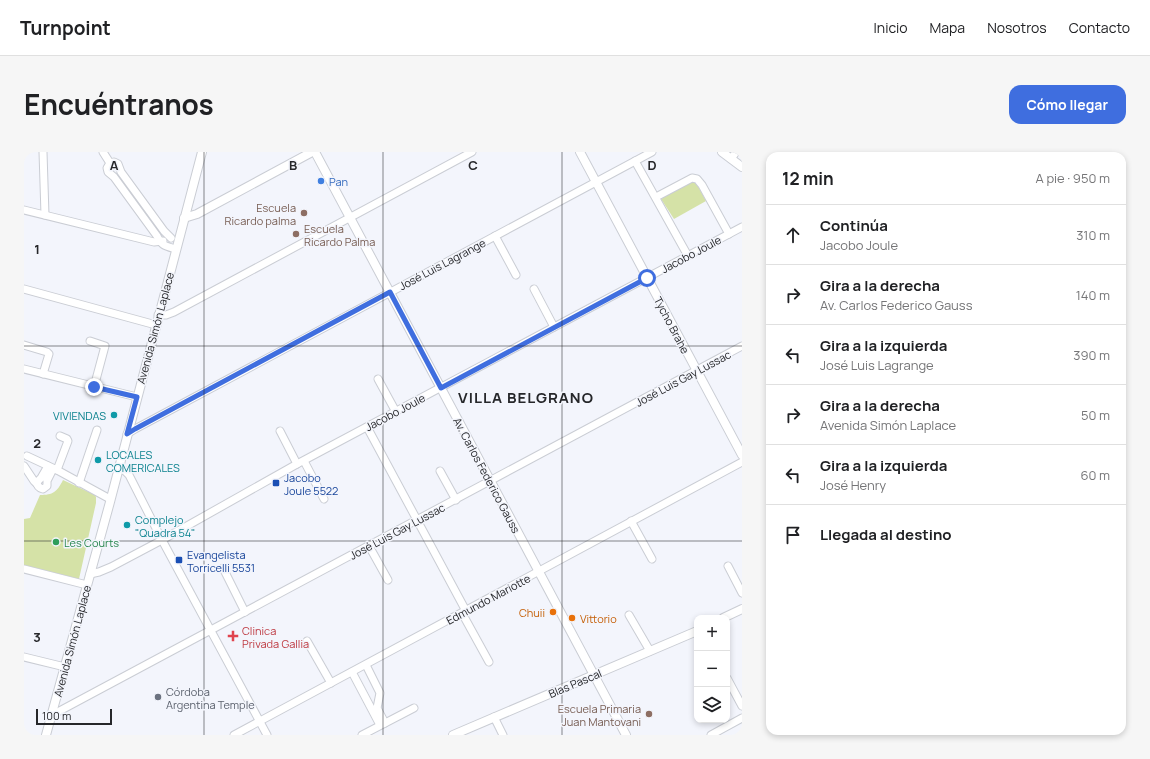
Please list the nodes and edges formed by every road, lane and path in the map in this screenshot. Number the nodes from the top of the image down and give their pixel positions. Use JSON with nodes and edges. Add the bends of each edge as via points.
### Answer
{"nodes":[{"id":1,"x":43,"y":152,"type":"edge"},
{"id":2,"x":103,"y":152,"type":"edge"},
{"id":3,"x":202,"y":152,"type":"edge"},
{"id":4,"x":312,"y":152,"type":"edge"},
{"id":5,"x":315,"y":152,"type":"edge"},
{"id":6,"x":472,"y":152,"type":"edge"},
{"id":7,"x":580,"y":152,"type":"edge"},
{"id":8,"x":652,"y":152,"type":"edge"},
{"id":9,"x":722,"y":152,"type":"edge"},
{"id":10,"x":734,"y":155,"type":"edge"},
{"id":11,"x":635,"y":161,"type":"junction"},
{"id":12,"x":110,"y":163,"type":"junction"},
{"id":13,"x":742,"y":167,"type":"edge"},
{"id":14,"x":596,"y":182,"type":"junction"},
{"id":15,"x":656,"y":197,"type":"junction"},
{"id":16,"x":24,"y":210,"type":"edge"},
{"id":17,"x":45,"y":215,"type":"junction"},
{"id":18,"x":350,"y":217,"type":"junction"},
{"id":19,"x":184,"y":218,"type":"junction"},
{"id":20,"x":742,"y":227,"type":"edge"},
{"id":21,"x":729,"y":234,"type":"junction"},
{"id":22,"x":495,"y":236,"type":"junction"},
{"id":23,"x":175,"y":238,"type":"junction"},
{"id":24,"x":161,"y":242,"type":"junction"},
{"id":25,"x":176,"y":249,"type":"junction"},
{"id":26,"x":688,"y":256,"type":"junction"},
{"id":27,"x":516,"y":275,"type":"dead end"},
{"id":28,"x":647,"y":278,"type":"junction"},
{"id":29,"x":24,"y":289,"type":"edge"},
{"id":30,"x":534,"y":289,"type":"dead end"},
{"id":31,"x":390,"y":292,"type":"junction"},
{"id":32,"x":158,"y":315,"type":"junction"},
{"id":33,"x":156,"y":325,"type":"junction"},
{"id":34,"x":554,"y":327,"type":"junction"},
{"id":35,"x":90,"y":341,"type":"dead end"},
{"id":36,"x":24,"y":345,"type":"edge"},
{"id":37,"x":742,"y":346,"type":"edge"},
{"id":38,"x":24,"y":369,"type":"edge"},
{"id":39,"x":696,"y":370,"type":"junction"},
{"id":40,"x":43,"y":374,"type":"junction"},
{"id":41,"x":378,"y":379,"type":"dead end"},
{"id":42,"x":94,"y":387,"type":"junction"},
{"id":43,"x":441,"y":388,"type":"junction"},
{"id":44,"x":137,"y":397,"type":"junction"},
{"id":45,"x":396,"y":412,"type":"junction"},
{"id":46,"x":367,"y":427,"type":"junction"},
{"id":47,"x":97,"y":430,"type":"dead end"},
{"id":48,"x":280,"y":431,"type":"dead end"},
{"id":49,"x":127,"y":434,"type":"junction"},
{"id":50,"x":60,"y":436,"type":"dead end"},
{"id":51,"x":27,"y":456,"type":"dead end"},
{"id":52,"x":742,"y":456,"type":"edge"},
{"id":53,"x":304,"y":460,"type":"junction"},
{"id":54,"x":742,"y":462,"type":"edge"},
{"id":55,"x":297,"y":464,"type":"junction"},
{"id":56,"x":24,"y":466,"type":"edge"},
{"id":57,"x":52,"y":468,"type":"junction"},
{"id":58,"x":118,"y":468,"type":"junction"},
{"id":59,"x":440,"y":471,"type":"dead end"},
{"id":60,"x":491,"y":481,"type":"junction"},
{"id":61,"x":78,"y":483,"type":"junction"},
{"id":62,"x":110,"y":499,"type":"junction"},
{"id":63,"x":324,"y":499,"type":"dead end"},
{"id":64,"x":456,"y":500,"type":"junction"},
{"id":65,"x":417,"y":520,"type":"junction"},
{"id":66,"x":631,"y":521,"type":"junction"},
{"id":67,"x":162,"y":540,"type":"junction"},
{"id":68,"x":369,"y":546,"type":"junction"},
{"id":69,"x":652,"y":559,"type":"dead end"},
{"id":70,"x":728,"y":566,"type":"dead end"},
{"id":71,"x":223,"y":568,"type":"dead end"},
{"id":72,"x":24,"y":569,"type":"edge"},
{"id":73,"x":539,"y":572,"type":"junction"},
{"id":74,"x":90,"y":574,"type":"junction"},
{"id":75,"x":388,"y":580,"type":"dead end"},
{"id":76,"x":87,"y":585,"type":"junction"},
{"id":77,"x":742,"y":593,"type":"edge"},
{"id":78,"x":742,"y":608,"type":"edge"},
{"id":79,"x":245,"y":612,"type":"junction"},
{"id":80,"x":464,"y":612,"type":"junction"},
{"id":81,"x":629,"y":615,"type":"dead end"},
{"id":82,"x":729,"y":615,"type":"edge"},
{"id":83,"x":211,"y":630,"type":"junction"},
{"id":84,"x":694,"y":632,"type":"edge"},
{"id":85,"x":307,"y":641,"type":"dead end"},
{"id":86,"x":650,"y":651,"type":"junction"},
{"id":87,"x":24,"y":657,"type":"edge"},
{"id":88,"x":489,"y":662,"type":"dead end"},
{"id":89,"x":366,"y":665,"type":"junction"},
{"id":90,"x":65,"y":667,"type":"junction"},
{"id":91,"x":352,"y":672,"type":"junction"},
{"id":92,"x":594,"y":675,"type":"junction"},
{"id":93,"x":331,"y":683,"type":"junction"},
{"id":94,"x":730,"y":684,"type":"edge"},
{"id":95,"x":742,"y":706,"type":"edge"},
{"id":96,"x":414,"y":708,"type":"dead end"},
{"id":97,"x":374,"y":709,"type":"junction"},
{"id":98,"x":52,"y":715,"type":"junction"},
{"id":99,"x":494,"y":717,"type":"junction"},
{"id":100,"x":742,"y":718,"type":"edge"},
{"id":101,"x":260,"y":721,"type":"junction"},
{"id":102,"x":382,"y":724,"type":"junction"},
{"id":103,"x":46,"y":735,"type":"edge"},
{"id":104,"x":234,"y":735,"type":"edge"},
{"id":105,"x":267,"y":735,"type":"edge"},
{"id":106,"x":362,"y":735,"type":"edge"},
{"id":107,"x":455,"y":735,"type":"edge"},
{"id":108,"x":503,"y":735,"type":"edge"},
{"id":109,"x":626,"y":735,"type":"edge"},
{"id":110,"x":711,"y":735,"type":"edge"}],
"edges":[{"from":1,"to":17,"type":"street"},
{"from":2,"to":12,"type":"street"},
{"from":3,"to":19,"type":"main road","name":"Avenida Simón Laplace"},
{"from":4,"to":19,"type":"main road","via":[[197,214]]},
{"from":5,"to":18,"type":"main road","name":"Av. Carlos Federico Gauss"},
{"from":6,"to":18,"type":"street"},
{"from":7,"to":14,"type":"main road","name":"Tycho Brahe"},
{"from":8,"to":11,"type":"street","name":"José Luis Lagrange"},
{"from":9,"to":10,"type":"main road"},
{"from":10,"to":13,"type":"main road"},
{"from":11,"to":14,"type":"street","name":"José Luis Lagrange"},
{"from":11,"to":15,"type":"street"},
{"from":12,"to":23,"type":"street","via":[[119,165],[121,172],[164,231]]},
{"from":12,"to":24,"type":"street","via":[[108,172]]},
{"from":14,"to":22,"type":"street","name":"José Luis Lagrange"},
{"from":14,"to":28,"type":"main road","name":"Tycho Brahe"},
{"from":15,"to":21,"type":"street","via":[[692,178],[697,179]]},
{"from":15,"to":26,"type":"street"},
{"from":16,"to":17,"type":"street"},
{"from":17,"to":24,"type":"street"},
{"from":18,"to":31,"type":"main road","name":"Av. Carlos Federico Gauss"},
{"from":18,"to":32,"type":"street","via":[[174,312]]},
{"from":19,"to":23,"type":"main road","name":"Avenida Simón Laplace"},
{"from":20,"to":21,"type":"street","name":"Jacobo Joule"},
{"from":21,"to":26,"type":"street","name":"Jacobo Joule"},
{"from":22,"to":27,"type":"street"},
{"from":22,"to":31,"type":"street","name":"José Luis Lagrange"},
{"from":23,"to":24,"type":"street"},
{"from":23,"to":25,"type":"main road","name":"Avenida Simón Laplace"},
{"from":24,"to":25,"type":"street","via":[[164,246]]},
{"from":25,"to":32,"type":"main road","name":"Avenida Simón Laplace"},
{"from":26,"to":28,"type":"street","name":"Jacobo Joule"},
{"from":28,"to":34,"type":"street","name":"Jacobo Joule"},
{"from":28,"to":39,"type":"main road","name":"Tycho Brahe"},
{"from":29,"to":33,"type":"street"},
{"from":30,"to":34,"type":"street"},
{"from":31,"to":43,"type":"main road","name":"Av. Carlos Federico Gauss"},
{"from":31,"to":49,"type":"street","name":"José Luis Lagrange"},
{"from":32,"to":33,"type":"main road","name":"Avenida Simón Laplace"},
{"from":33,"to":44,"type":"main road","name":"Avenida Simón Laplace"},
{"from":34,"to":43,"type":"street","name":"Jacobo Joule"},
{"from":35,"to":42,"type":"street","via":[[105,346]]},
{"from":36,"to":40,"type":"street","via":[[49,354]]},
{"from":37,"to":39,"type":"street","name":"José Luis Gay Lussac"},
{"from":38,"to":40,"type":"street"},
{"from":39,"to":52,"type":"main road","name":"Tycho Brahe"},
{"from":39,"to":60,"type":"street","name":"José Luis Gay Lussac"},
{"from":40,"to":42,"type":"street"},
{"from":41,"to":45,"type":"street"},
{"from":42,"to":44,"type":"street"},
{"from":43,"to":45,"type":"street","name":"Jacobo Joule"},
{"from":43,"to":60,"type":"main road","name":"Av. Carlos Federico Gauss"},
{"from":44,"to":49,"type":"main road","name":"Avenida Simón Laplace"},
{"from":45,"to":46,"type":"street","name":"Jacobo Joule"},
{"from":46,"to":53,"type":"street","name":"Jacobo Joule"},
{"from":46,"to":65,"type":"street"},
{"from":47,"to":61,"type":"street"},
{"from":48,"to":55,"type":"street"},
{"from":49,"to":58,"type":"main road","name":"Avenida Simón Laplace"},
{"from":50,"to":57,"type":"street","via":[[68,441]]},
{"from":51,"to":57,"type":"street"},
{"from":53,"to":55,"type":"street","name":"Jacobo Joule"},
{"from":53,"to":63,"type":"street"},
{"from":54,"to":66,"type":"street","name":"Edmundo Mariotte"},
{"from":55,"to":67,"type":"street","name":"Jacobo Joule"},
{"from":56,"to":57,"type":"street","via":[[43,489],[48,484]]},
{"from":57,"to":61,"type":"street"},
{"from":58,"to":62,"type":"main road","name":"Avenida Simón Laplace"},
{"from":58,"to":67,"type":"street","via":[[129,475]]},
{"from":59,"to":64,"type":"street"},
{"from":60,"to":64,"type":"street","name":"José Luis Gay Lussac"},
{"from":60,"to":73,"type":"main road","name":"Av. Carlos Federico Gauss"},
{"from":61,"to":62,"type":"street"},
{"from":62,"to":74,"type":"main road","name":"Avenida Simón Laplace"},
{"from":64,"to":65,"type":"street","name":"José Luis Gay Lussac"},
{"from":65,"to":68,"type":"street","name":"José Luis Gay Lussac"},
{"from":65,"to":80,"type":"street"},
{"from":66,"to":69,"type":"street"},
{"from":66,"to":73,"type":"street","name":"Edmundo Mariotte"},
{"from":67,"to":74,"type":"street","name":"Jacobo Joule","via":[[99,572]]},
{"from":67,"to":83,"type":"street"},
{"from":68,"to":75,"type":"street"},
{"from":68,"to":79,"type":"street","name":"José Luis Gay Lussac"},
{"from":70,"to":77,"type":"street"},
{"from":71,"to":79,"type":"street"},
{"from":72,"to":76,"type":"street"},
{"from":73,"to":80,"type":"street","name":"Edmundo Mariotte"},
{"from":73,"to":92,"type":"main road","name":"Av. Carlos Federico Gauss"},
{"from":74,"to":76,"type":"main road","name":"Avenida Simón Laplace"},
{"from":76,"to":90,"type":"main road","name":"Avenida Simón Laplace"},
{"from":78,"to":82,"type":"main road"},
{"from":79,"to":83,"type":"street","name":"José Luis Gay Lussac"},
{"from":80,"to":88,"type":"street"},
{"from":80,"to":89,"type":"street","name":"Edmundo Mariotte"},
{"from":81,"to":86,"type":"street"},
{"from":83,"to":98,"type":"street","name":"José Luis Gay Lussac"},
{"from":83,"to":101,"type":"street"},
{"from":84,"to":86,"type":"main road","name":"Blas Pascal"},
{"from":85,"to":93,"type":"street"},
{"from":86,"to":92,"type":"main road","name":"Blas Pascal"},
{"from":87,"to":90,"type":"street"},
{"from":89,"to":91,"type":"street","name":"Edmundo Mariotte"},
{"from":89,"to":97,"type":"street","via":[[380,693]]},
{"from":90,"to":98,"type":"main road","name":"Avenida Simón Laplace"},
{"from":91,"to":93,"type":"street","name":"Edmundo Mariotte"},
{"from":91,"to":97,"type":"street"},
{"from":92,"to":99,"type":"main road","name":"Blas Pascal"},
{"from":92,"to":109,"type":"main road","name":"Av. Carlos Federico Gauss"},
{"from":93,"to":101,"type":"street","name":"Edmundo Mariotte"},
{"from":94,"to":95,"type":"street"},
{"from":96,"to":102,"type":"street"},
{"from":97,"to":102,"type":"street"},
{"from":98,"to":103,"type":"main road","name":"Avenida Simón Laplace"},
{"from":99,"to":107,"type":"main road","name":"Blas Pascal"},
{"from":99,"to":108,"type":"street"},
{"from":100,"to":110,"type":"street"},
{"from":101,"to":104,"type":"street","name":"Edmundo Mariotte"},
{"from":101,"to":105,"type":"street"},
{"from":102,"to":106,"type":"street"}]}
